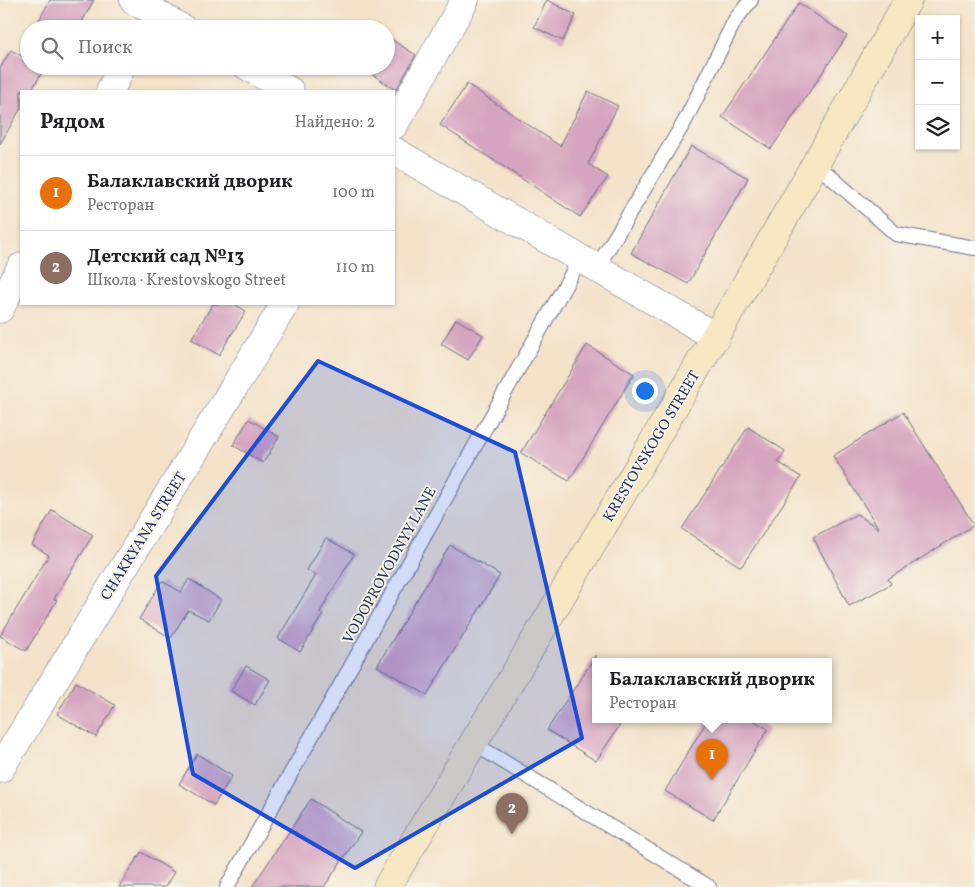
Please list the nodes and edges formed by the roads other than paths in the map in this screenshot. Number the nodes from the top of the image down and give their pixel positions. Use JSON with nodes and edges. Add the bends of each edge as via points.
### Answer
{"nodes":[{"id":1,"x":465,"y":0,"type":"edge"},
{"id":2,"x":751,"y":0,"type":"edge"},
{"id":3,"x":908,"y":0,"type":"edge"},
{"id":4,"x":142,"y":13,"type":"edge"},
{"id":5,"x":160,"y":20,"type":"edge"},
{"id":6,"x":118,"y":75,"type":"edge"},
{"id":7,"x":262,"y":75,"type":"edge"},
{"id":8,"x":110,"y":90,"type":"edge"},
{"id":9,"x":288,"y":90,"type":"edge"},
{"id":10,"x":395,"y":123,"type":"edge"},
{"id":11,"x":395,"y":152,"type":"edge"},
{"id":12,"x":816,"y":164,"type":"junction"},
{"id":13,"x":975,"y":248,"type":"edge"},
{"id":14,"x":588,"y":264,"type":"junction"},
{"id":15,"x":20,"y":269,"type":"edge"},
{"id":16,"x":284,"y":305,"type":"edge"},
{"id":17,"x":0,"y":309,"type":"edge"},
{"id":18,"x":716,"y":337,"type":"junction"},
{"id":19,"x":473,"y":743,"type":"junction"},
{"id":20,"x":0,"y":768,"type":"edge"},
{"id":21,"x":227,"y":887,"type":"edge"},
{"id":22,"x":387,"y":887,"type":"edge"},
{"id":23,"x":709,"y":887,"type":"edge"}],
"edges":[{"from":1,"to":10,"type":"street"},
{"from":2,"to":14,"type":"lane","name":"VODOPROVODNYY LANE","via":[[735,20],[685,121]]},
{"from":3,"to":12,"type":"main road","name":"KRESTOVSKOGO STREET"},
{"from":4,"to":5,"type":"street"},
{"from":6,"to":8,"type":"street"},
{"from":7,"to":9,"type":"street"},
{"from":11,"to":14,"type":"street"},
{"from":12,"to":13,"type":"lane","via":[[896,234]]},
{"from":12,"to":18,"type":"main road","name":"KRESTOVSKOGO STREET"},
{"from":14,"to":18,"type":"street"},
{"from":14,"to":21,"type":"lane","name":"VODOPROVODNYY LANE"},
{"from":15,"to":17,"type":"street"},
{"from":16,"to":20,"type":"street","name":"CHAKRYANA STREET"},
{"from":18,"to":19,"type":"main road","name":"KRESTOVSKOGO STREET"},
{"from":19,"to":22,"type":"main road","name":"KRESTOVSKOGO STREET"},
{"from":19,"to":23,"type":"lane"}]}
